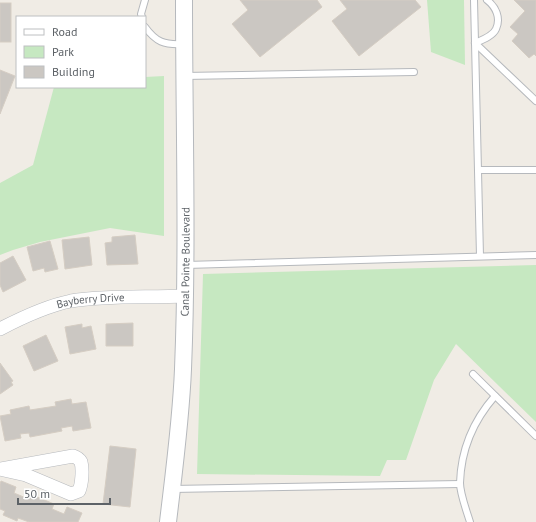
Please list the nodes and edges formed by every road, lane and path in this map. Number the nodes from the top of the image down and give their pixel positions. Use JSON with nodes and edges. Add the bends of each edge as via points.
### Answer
{"nodes":[{"id":1,"x":146,"y":0,"type":"edge"},
{"id":2,"x":184,"y":0,"type":"edge"},
{"id":3,"x":474,"y":0,"type":"edge"},
{"id":4,"x":487,"y":0,"type":"edge"},
{"id":5,"x":142,"y":16,"type":"edge"},
{"id":6,"x":146,"y":28,"type":"edge"},
{"id":7,"x":475,"y":43,"type":"junction"},
{"id":8,"x":184,"y":44,"type":"junction"},
{"id":9,"x":414,"y":72,"type":"dead end"},
{"id":10,"x":184,"y":76,"type":"junction"},
{"id":11,"x":536,"y":101,"type":"edge"},
{"id":12,"x":478,"y":170,"type":"junction"},
{"id":13,"x":536,"y":170,"type":"edge"},
{"id":14,"x":536,"y":254,"type":"edge"},
{"id":15,"x":480,"y":256,"type":"junction"},
{"id":16,"x":185,"y":264,"type":"junction"},
{"id":17,"x":186,"y":296,"type":"junction"},
{"id":18,"x":0,"y":329,"type":"edge"},
{"id":19,"x":472,"y":374,"type":"dead end"},
{"id":20,"x":495,"y":396,"type":"junction"},
{"id":21,"x":536,"y":436,"type":"edge"},
{"id":22,"x":0,"y":469,"type":"edge"},
{"id":23,"x":460,"y":484,"type":"junction"},
{"id":24,"x":172,"y":489,"type":"junction"},
{"id":25,"x":168,"y":522,"type":"edge"},
{"id":26,"x":470,"y":522,"type":"edge"}],
"edges":[{"from":1,"to":5,"type":"lane"},
{"from":2,"to":8,"type":"street","name":"Canal Pointe Boulevard"},
{"from":3,"to":7,"type":"lane"},
{"from":4,"to":7,"type":"lane","via":[[493,4],[499,17],[496,29]]},
{"from":6,"to":8,"type":"lane","via":[[162,42]]},
{"from":7,"to":11,"type":"lane"},
{"from":7,"to":12,"type":"lane"},
{"from":8,"to":10,"type":"street","name":"Canal Pointe Boulevard"},
{"from":9,"to":10,"type":"lane"},
{"from":10,"to":16,"type":"street","name":"Canal Pointe Boulevard"},
{"from":12,"to":13,"type":"lane"},
{"from":12,"to":15,"type":"lane"},
{"from":14,"to":15,"type":"lane"},
{"from":15,"to":16,"type":"lane"},
{"from":16,"to":17,"type":"street","name":"Canal Pointe Boulevard"},
{"from":17,"to":18,"type":"street","name":"Bayberry Drive","via":[[71,301],[46,308]]},
{"from":17,"to":24,"type":"street","name":"Canal Pointe Boulevard","via":[[179,424]]},
{"from":19,"to":20,"type":"lane"},
{"from":20,"to":21,"type":"lane"},
{"from":20,"to":23,"type":"lane","via":[[481,414],[467,442]]},
{"from":22,"to":22,"type":"street","via":[[26,475],[71,494],[79,491],[82,485],[81,462],[73,456]]},
{"from":23,"to":24,"type":"lane"},
{"from":23,"to":26,"type":"lane"},
{"from":24,"to":25,"type":"street","name":"Canal Pointe Boulevard"}]}
